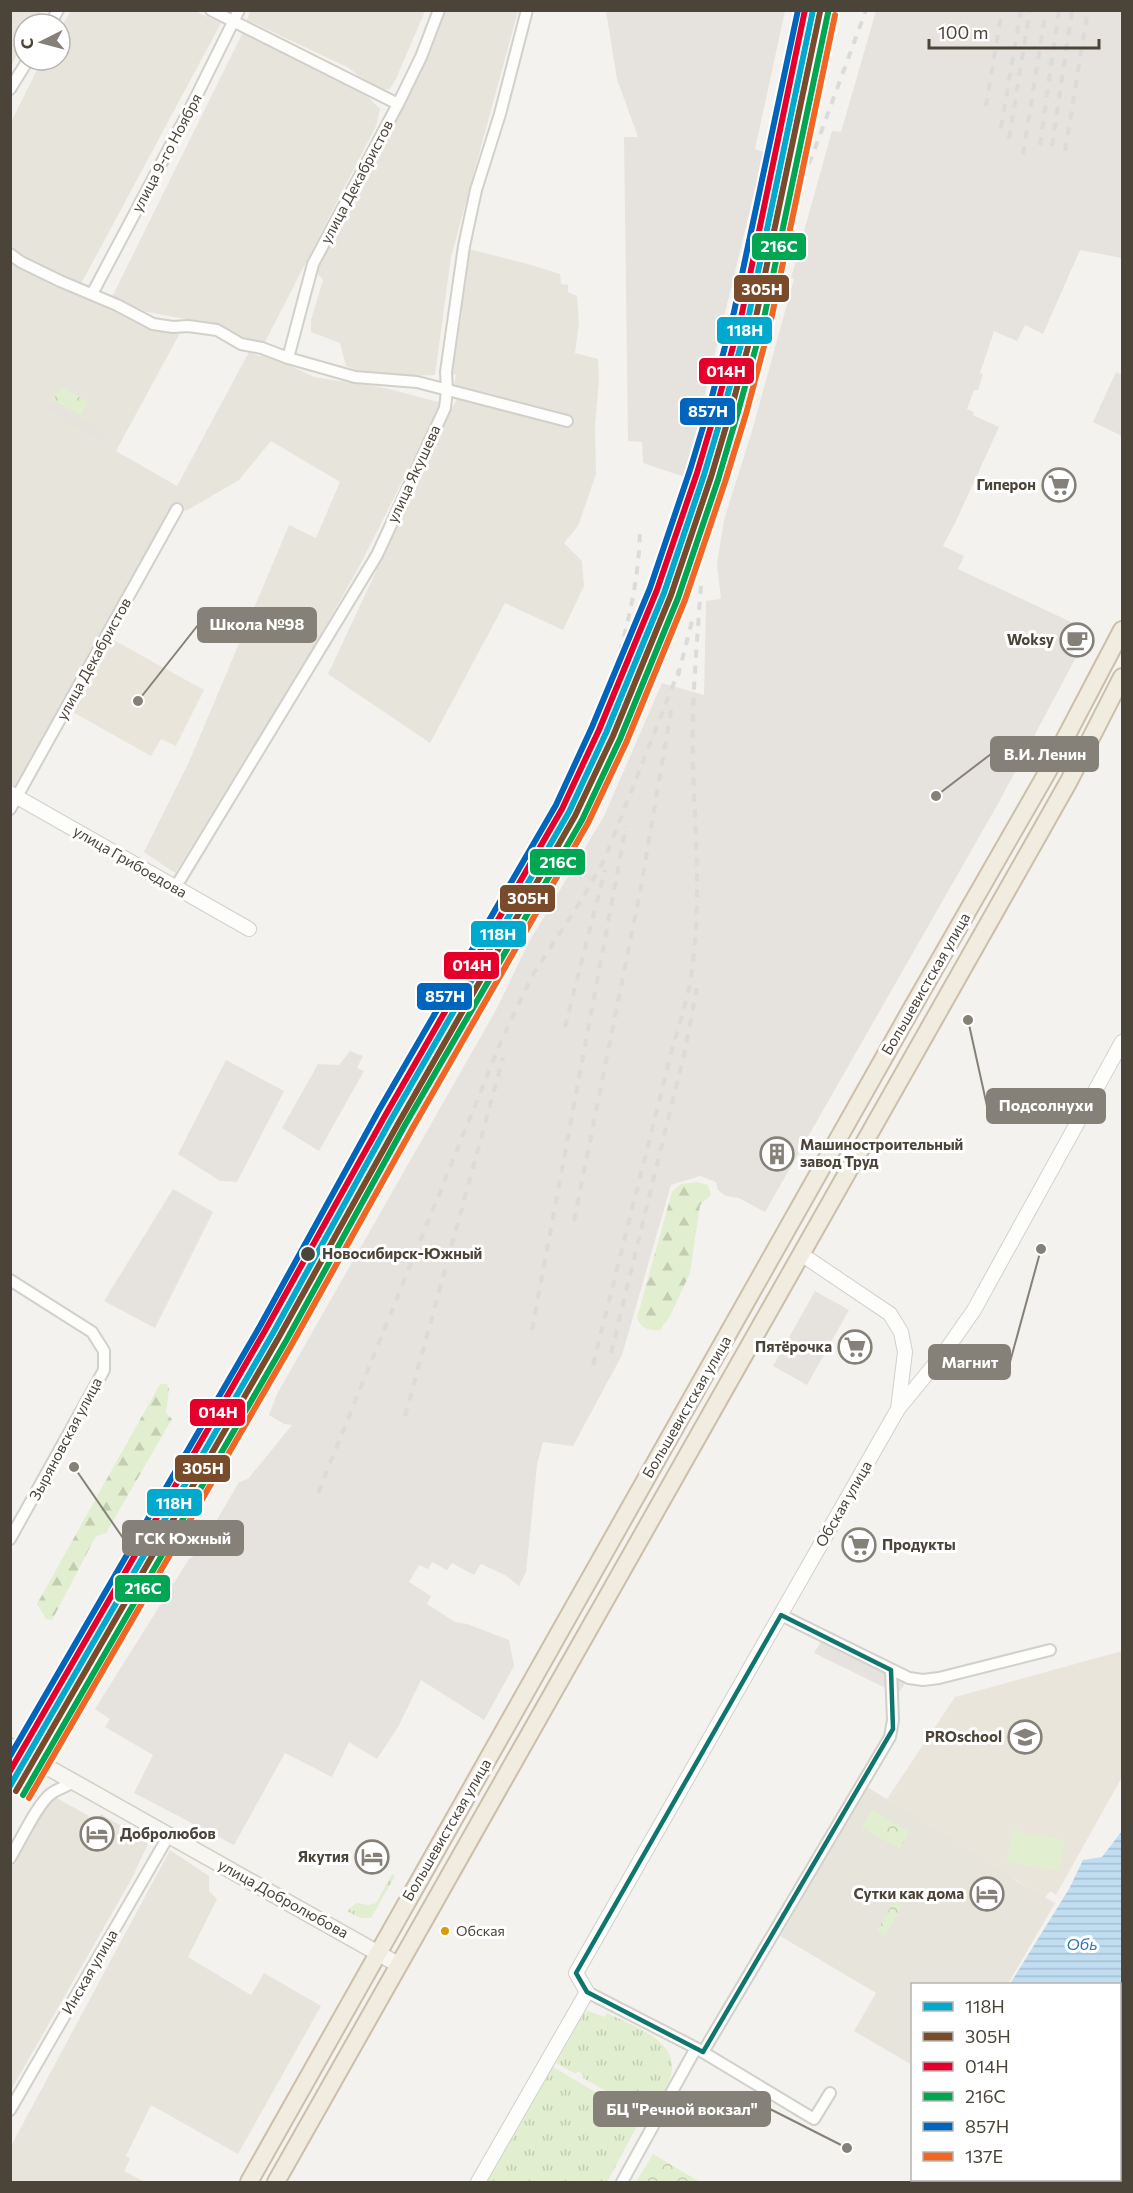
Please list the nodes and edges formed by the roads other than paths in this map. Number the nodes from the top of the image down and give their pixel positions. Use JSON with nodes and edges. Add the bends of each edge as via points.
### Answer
{"nodes":[{"id":1,"x":211,"y":10,"type":"edge"},
{"id":2,"x":239,"y":10,"type":"edge"},
{"id":3,"x":439,"y":10,"type":"edge"},
{"id":4,"x":526,"y":10,"type":"edge"},
{"id":5,"x":234,"y":22,"type":"junction"},
{"id":6,"x":21,"y":72,"type":"edge"},
{"id":7,"x":10,"y":89,"type":"edge"},
{"id":8,"x":398,"y":104,"type":"junction"},
{"id":9,"x":10,"y":254,"type":"edge"},
{"id":10,"x":92,"y":294,"type":"junction"},
{"id":11,"x":288,"y":358,"type":"junction"},
{"id":12,"x":447,"y":390,"type":"junction"},
{"id":13,"x":567,"y":421,"type":"dead end"},
{"id":14,"x":177,"y":509,"type":"dead end"},
{"id":15,"x":1122,"y":630,"type":"edge"},
{"id":16,"x":1122,"y":676,"type":"edge"},
{"id":17,"x":13,"y":800,"type":"edge"},
{"id":18,"x":175,"y":888,"type":"junction"},
{"id":19,"x":249,"y":929,"type":"dead end"},
{"id":20,"x":1122,"y":1042,"type":"edge"},
{"id":21,"x":1118,"y":1063,"type":"edge"},
{"id":22,"x":801,"y":1254,"type":"junction"},
{"id":23,"x":10,"y":1280,"type":"edge"},
{"id":24,"x":898,"y":1409,"type":"junction"},
{"id":25,"x":10,"y":1539,"type":"edge"},
{"id":26,"x":781,"y":1615,"type":"junction"},
{"id":27,"x":1050,"y":1650,"type":"dead end"},
{"id":28,"x":891,"y":1670,"type":"junction"},
{"id":29,"x":10,"y":1746,"type":"edge"},
{"id":30,"x":74,"y":1781,"type":"junction"},
{"id":31,"x":169,"y":1835,"type":"junction"},
{"id":32,"x":10,"y":1858,"type":"edge"},
{"id":33,"x":379,"y":1953,"type":"junction"},
{"id":34,"x":399,"y":1965,"type":"junction"},
{"id":35,"x":587,"y":1992,"type":"junction"},
{"id":36,"x":699,"y":2050,"type":"junction"},
{"id":37,"x":830,"y":2093,"type":"dead end"},
{"id":38,"x":10,"y":2110,"type":"edge"},
{"id":39,"x":249,"y":2182,"type":"edge"},
{"id":40,"x":276,"y":2182,"type":"edge"},
{"id":41,"x":478,"y":2182,"type":"edge"},
{"id":42,"x":622,"y":2182,"type":"edge"}],
"edges":[{"from":1,"to":5,"type":"street"},
{"from":2,"to":5,"type":"street","name":"улица 9-го Ноября"},
{"from":3,"to":8,"type":"street","name":"улица Декабристов"},
{"from":4,"to":12,"type":"street","name":"улица Якушева","via":[[464,246],[446,372]]},
{"from":5,"to":8,"type":"street"},
{"from":5,"to":10,"type":"street","name":"улица 9-го Ноября"},
{"from":6,"to":7,"type":"street"},
{"from":8,"to":11,"type":"street","name":"улица Декабристов","via":[[313,264]]},
{"from":9,"to":10,"type":"street","via":[[60,282]]},
{"from":10,"to":11,"type":"street","via":[[153,324],[217,330],[241,344]]},
{"from":11,"to":12,"type":"street","via":[[355,377],[417,382]]},
{"from":12,"to":13,"type":"street"},
{"from":12,"to":18,"type":"street","name":"улица Якушева","via":[[445,408],[377,555]]},
{"from":14,"to":17,"type":"street","name":"улица Декабристов"},
{"from":15,"to":33,"type":"highway","name":"Большевистская улица","via":[[1048,771]]},
{"from":16,"to":22,"type":"highway","name":"Большевистская улица","via":[[1069,781]]},
{"from":17,"to":18,"type":"street","name":"улица Грибоедова"},
{"from":18,"to":19,"type":"street","name":"улица Грибоедова"},
{"from":20,"to":21,"type":"street","name":"Обская улица"},
{"from":21,"to":24,"type":"street","name":"Обская улица","via":[[974,1310]]},
{"from":22,"to":24,"type":"street","via":[[890,1314],[901,1332],[904,1352]]},
{"from":22,"to":34,"type":"highway","name":"Большевистская улица"},
{"from":23,"to":25,"type":"street","name":"Зыряновская улица","via":[[92,1332],[104,1351],[104,1370]]},
{"from":24,"to":26,"type":"street","name":"Обская улица"},
{"from":26,"to":28,"type":"street"},
{"from":26,"to":35,"type":"street","name":"Обская улица","via":[[576,1973]]},
{"from":27,"to":28,"type":"street","via":[[932,1679],[909,1678]]},
{"from":28,"to":36,"type":"street","via":[[890,1737]]},
{"from":29,"to":30,"type":"main road","name":"улица Добролюбова"},
{"from":30,"to":31,"type":"main road","name":"улица Добролюбова"},
{"from":30,"to":32,"type":"street","via":[[43,1802]]},
{"from":31,"to":33,"type":"main road","name":"улица Добролюбова"},
{"from":31,"to":38,"type":"street","name":"Инская улица"},
{"from":33,"to":34,"type":"main road","name":"улица Добролюбова"},
{"from":33,"to":39,"type":"highway","name":"Большевистская улица"},
{"from":34,"to":40,"type":"highway","name":"Большевистская улица"},
{"from":35,"to":36,"type":"street"},
{"from":35,"to":41,"type":"street"},
{"from":36,"to":37,"type":"street","via":[[814,2119]]},
{"from":36,"to":42,"type":"street"}]}
